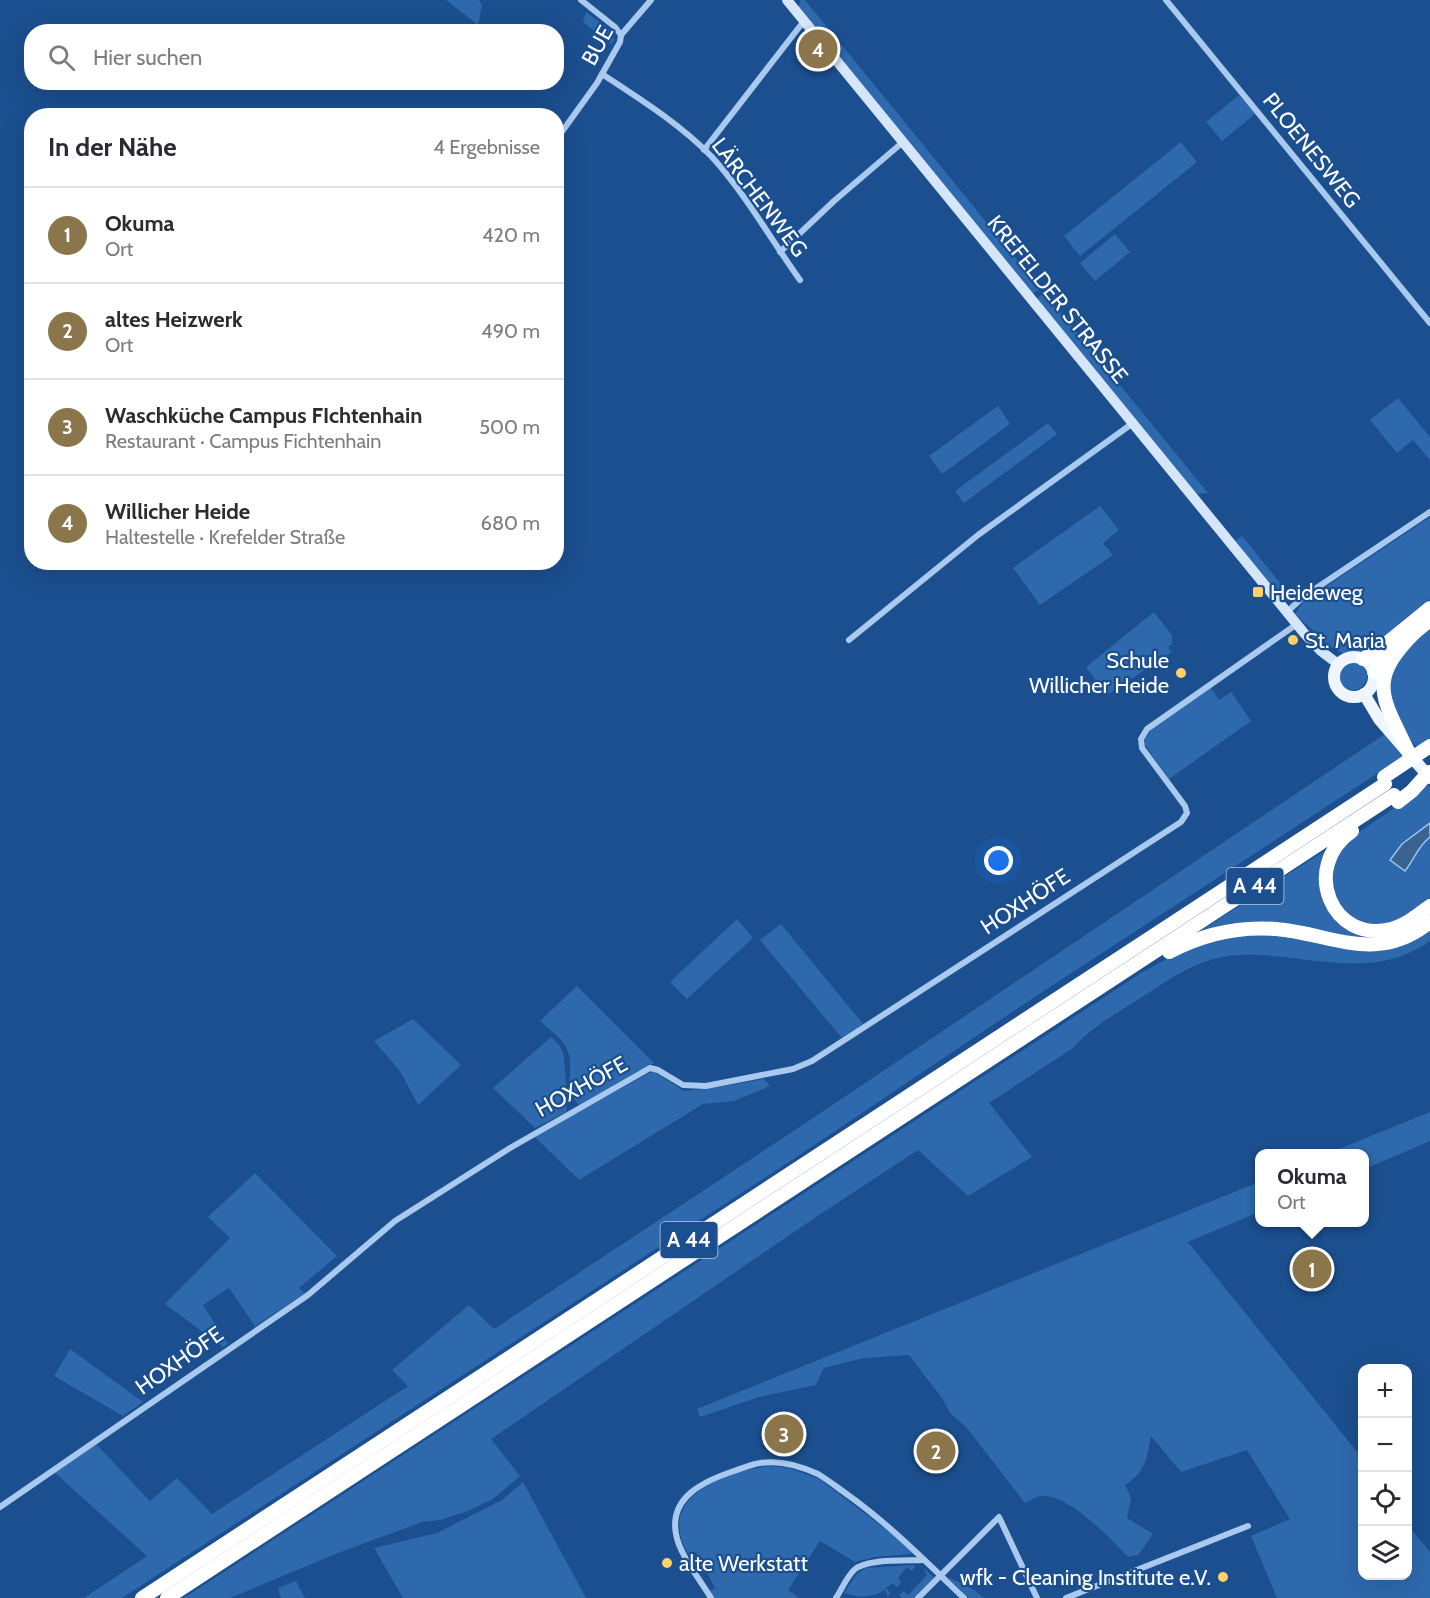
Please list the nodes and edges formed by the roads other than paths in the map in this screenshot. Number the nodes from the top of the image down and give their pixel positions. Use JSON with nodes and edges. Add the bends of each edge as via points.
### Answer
{"nodes":[{"id":1,"x":581,"y":0,"type":"edge"},
{"id":2,"x":651,"y":0,"type":"edge"},
{"id":3,"x":788,"y":0,"type":"edge"},
{"id":4,"x":1166,"y":0,"type":"edge"},
{"id":5,"x":804,"y":21,"type":"junction"},
{"id":6,"x":621,"y":35,"type":"junction"},
{"id":7,"x":602,"y":74,"type":"junction"},
{"id":8,"x":564,"y":129,"type":"edge"},
{"id":9,"x":903,"y":142,"type":"junction"},
{"id":10,"x":704,"y":150,"type":"junction"},
{"id":11,"x":780,"y":252,"type":"junction"},
{"id":12,"x":800,"y":280,"type":"dead end"},
{"id":13,"x":1430,"y":323,"type":"edge"},
{"id":14,"x":1133,"y":423,"type":"junction"},
{"id":15,"x":1430,"y":512,"type":"edge"},
{"id":16,"x":1430,"y":608,"type":"edge"},
{"id":17,"x":1287,"y":612,"type":"junction"},
{"id":18,"x":1430,"y":621,"type":"edge"},
{"id":19,"x":1297,"y":624,"type":"junction"},
{"id":20,"x":1416,"y":631,"type":"junction"},
{"id":21,"x":849,"y":640,"type":"dead end"},
{"id":22,"x":1363,"y":659,"type":"junction"},
{"id":23,"x":1338,"y":664,"type":"junction"},
{"id":24,"x":1374,"y":672,"type":"junction"},
{"id":25,"x":1364,"y":694,"type":"junction"},
{"id":26,"x":1430,"y":746,"type":"edge"},
{"id":27,"x":1408,"y":753,"type":"junction"},
{"id":28,"x":1430,"y":754,"type":"edge"},
{"id":29,"x":1430,"y":774,"type":"edge"},
{"id":30,"x":1390,"y":789,"type":"junction"},
{"id":31,"x":1430,"y":906,"type":"edge"},
{"id":32,"x":1430,"y":922,"type":"edge"},
{"id":33,"x":1116,"y":977,"type":"junction"},
{"id":34,"x":0,"y":1507,"type":"edge"},
{"id":35,"x":1248,"y":1526,"type":"dead end"},
{"id":36,"x":924,"y":1560,"type":"junction"},
{"id":37,"x":940,"y":1576,"type":"junction"},
{"id":38,"x":142,"y":1598,"type":"edge"},
{"id":39,"x":167,"y":1598,"type":"edge"},
{"id":40,"x":711,"y":1598,"type":"edge"},
{"id":41,"x":836,"y":1598,"type":"edge"},
{"id":42,"x":918,"y":1598,"type":"edge"},
{"id":43,"x":964,"y":1598,"type":"edge"},
{"id":44,"x":1037,"y":1598,"type":"edge"},
{"id":45,"x":1066,"y":1598,"type":"edge"}],
"edges":[{"from":1,"to":6,"type":"street"},
{"from":2,"to":6,"type":"street","name":"BUE"},
{"from":3,"to":5,"type":"main road","name":"KREFELDER STRASSE"},
{"from":4,"to":13,"type":"street","name":"PLOENESWEG"},
{"from":5,"to":9,"type":"main road","name":"KREFELDER STRASSE"},
{"from":5,"to":10,"type":"street"},
{"from":6,"to":7,"type":"street","name":"BUE"},
{"from":7,"to":8,"type":"street","name":"BUE"},
{"from":7,"to":10,"type":"street","name":"LÄRCHENWEG","via":[[673,123]]},
{"from":9,"to":11,"type":"street"},
{"from":9,"to":14,"type":"main road","name":"KREFELDER STRASSE"},
{"from":10,"to":11,"type":"street","name":"LÄRCHENWEG","via":[[725,173]]},
{"from":11,"to":12,"type":"street","name":"LÄRCHENWEG"},
{"from":14,"to":17,"type":"main road","name":"KREFELDER STRASSE"},
{"from":14,"to":21,"type":"street","via":[[978,535]]},
{"from":15,"to":17,"type":"street","via":[[1303,597]]},
{"from":16,"to":22,"type":"highway"},
{"from":17,"to":19,"type":"main road","name":"KREFELDER STRASSE"},
{"from":18,"to":20,"type":"highway"},
{"from":19,"to":23,"type":"main road","name":"KREFELDER STRASSE"},
{"from":19,"to":34,"type":"street","name":"HOXHÖFE","via":[[1147,729],[1142,748],[1185,806],[1181,822],[812,1061],[793,1069],[706,1086],[683,1085],[650,1068],[572,1111],[395,1221],[308,1295]]},
{"from":20,"to":24,"type":"highway","via":[[1381,660]]},
{"from":20,"to":27,"type":"highway","via":[[1390,662],[1383,689],[1387,710]]},
{"from":22,"to":23,"type":"main road","via":[[1348,658]]},
{"from":22,"to":24,"type":"main road"},
{"from":23,"to":25,"type":"main road","via":[[1334,676],[1337,688],[1347,696]]},
{"from":24,"to":25,"type":"main road","via":[[1372,687]]},
{"from":25,"to":27,"type":"main road"},
{"from":26,"to":30,"type":"highway","bridge":true},
{"from":27,"to":29,"type":"main road"},
{"from":28,"to":30,"type":"highway","number":"A 44"},
{"from":29,"to":30,"type":"highway","number":"A 44","bridge":true},
{"from":30,"to":31,"type":"highway","via":[[1336,846],[1326,867],[1327,892],[1343,917],[1371,930],[1397,927]]},
{"from":30,"to":33,"type":"highway","number":"A 44"},
{"from":30,"to":38,"type":"highway","number":"A 44","via":[[1320,827]]},
{"from":32,"to":33,"type":"highway","via":[[1404,938],[1371,945],[1342,943],[1280,929],[1223,932],[1191,941]]},
{"from":33,"to":39,"type":"highway","number":"A 44"},
{"from":35,"to":45,"type":"street"},
{"from":36,"to":37,"type":"street"},
{"from":36,"to":40,"type":"street","via":[[862,1505],[819,1475],[789,1464],[760,1463],[718,1476],[698,1487],[682,1501],[676,1516],[680,1546]]},
{"from":36,"to":41,"type":"street","via":[[867,1563],[847,1578]]},
{"from":37,"to":42,"type":"street"},
{"from":37,"to":43,"type":"street"},
{"from":37,"to":44,"type":"street","via":[[999,1517]]}]}
